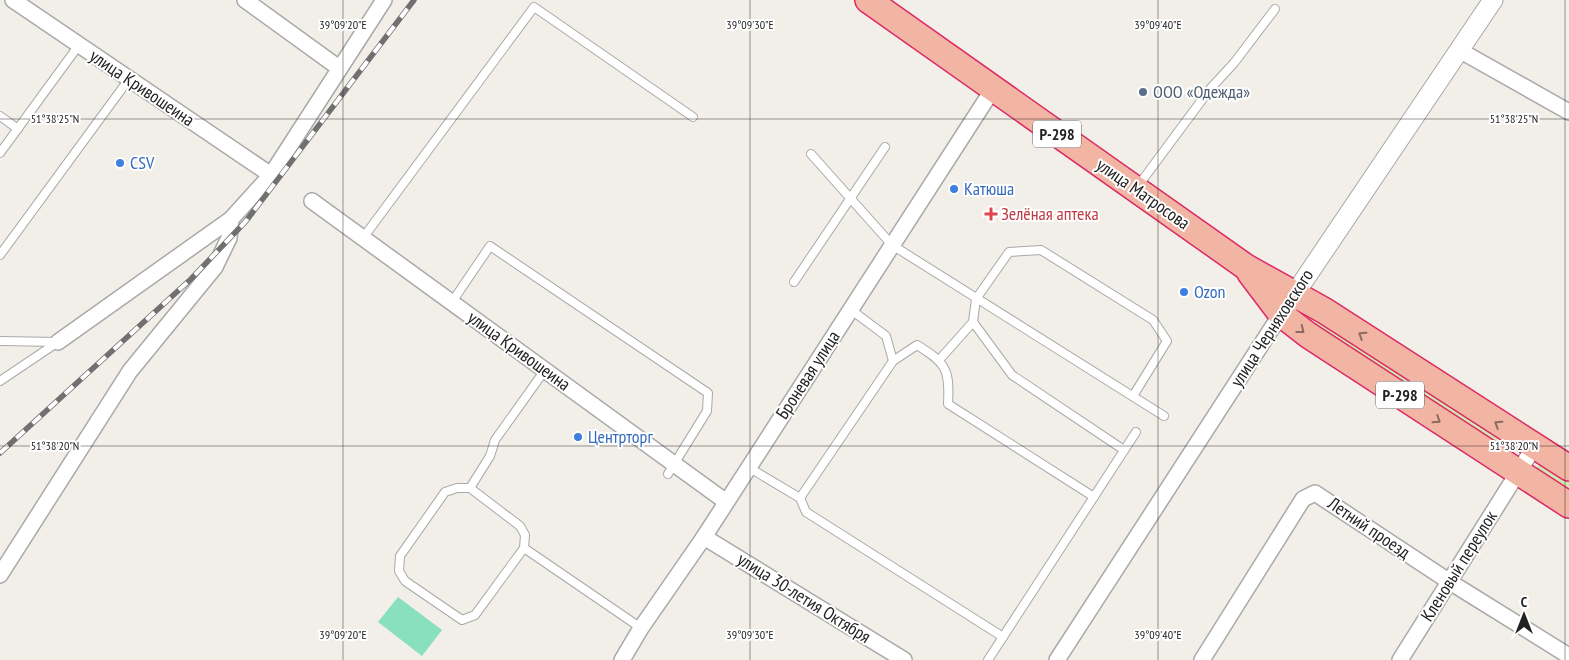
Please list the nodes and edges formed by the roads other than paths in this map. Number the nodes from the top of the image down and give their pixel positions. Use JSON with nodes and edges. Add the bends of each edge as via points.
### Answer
{"nodes":[{"id":1,"x":13,"y":0,"type":"edge"},
{"id":2,"x":245,"y":0,"type":"edge"},
{"id":3,"x":384,"y":0,"type":"edge"},
{"id":4,"x":538,"y":0,"type":"edge"},
{"id":5,"x":868,"y":0,"type":"edge"},
{"id":6,"x":1493,"y":0,"type":"edge"},
{"id":7,"x":534,"y":8,"type":"junction"},
{"id":8,"x":1275,"y":9,"type":"dead end"},
{"id":9,"x":79,"y":45,"type":"junction"},
{"id":10,"x":1459,"y":50,"type":"junction"},
{"id":11,"x":339,"y":68,"type":"junction"},
{"id":12,"x":129,"y":79,"type":"junction"},
{"id":13,"x":993,"y":88,"type":"junction"},
{"id":14,"x":1569,"y":112,"type":"edge"},
{"id":15,"x":0,"y":116,"type":"edge"},
{"id":16,"x":693,"y":117,"type":"dead end"},
{"id":17,"x":18,"y":129,"type":"junction"},
{"id":18,"x":885,"y":148,"type":"dead end"},
{"id":19,"x":0,"y":153,"type":"edge"},
{"id":20,"x":812,"y":154,"type":"dead end"},
{"id":21,"x":271,"y":175,"type":"junction"},
{"id":22,"x":1135,"y":189,"type":"junction"},
{"id":23,"x":851,"y":199,"type":"junction"},
{"id":24,"x":312,"y":200,"type":"dead end"},
{"id":25,"x":231,"y":219,"type":"junction"},
{"id":26,"x":363,"y":238,"type":"junction"},
{"id":27,"x":892,"y":245,"type":"junction"},
{"id":28,"x":0,"y":255,"type":"edge"},
{"id":29,"x":1246,"y":268,"type":"junction"},
{"id":30,"x":794,"y":282,"type":"dead end"},
{"id":31,"x":1295,"y":293,"type":"junction"},
{"id":32,"x":976,"y":299,"type":"junction"},
{"id":33,"x":452,"y":302,"type":"junction"},
{"id":34,"x":850,"y":310,"type":"junction"},
{"id":35,"x":1282,"y":314,"type":"junction"},
{"id":36,"x":973,"y":322,"type":"junction"},
{"id":37,"x":0,"y":341,"type":"edge"},
{"id":38,"x":58,"y":342,"type":"junction"},
{"id":39,"x":940,"y":359,"type":"junction"},
{"id":40,"x":894,"y":361,"type":"junction"},
{"id":41,"x":545,"y":370,"type":"junction"},
{"id":42,"x":0,"y":381,"type":"edge"},
{"id":43,"x":1133,"y":396,"type":"junction"},
{"id":44,"x":1164,"y":416,"type":"dead end"},
{"id":45,"x":1136,"y":432,"type":"dead end"},
{"id":46,"x":1534,"y":447,"type":"junction"},
{"id":47,"x":1124,"y":450,"type":"junction"},
{"id":48,"x":748,"y":467,"type":"junction"},
{"id":49,"x":1569,"y":468,"type":"edge"},
{"id":50,"x":671,"y":469,"type":"junction"},
{"id":51,"x":1517,"y":473,"type":"junction"},
{"id":52,"x":470,"y":488,"type":"junction"},
{"id":53,"x":1094,"y":497,"type":"junction"},
{"id":54,"x":800,"y":498,"type":"junction"},
{"id":55,"x":725,"y":501,"type":"junction"},
{"id":56,"x":1569,"y":506,"type":"edge"},
{"id":57,"x":704,"y":537,"type":"junction"},
{"id":58,"x":524,"y":548,"type":"junction"},
{"id":59,"x":0,"y":575,"type":"edge"},
{"id":60,"x":1450,"y":582,"type":"junction"},
{"id":61,"x":641,"y":628,"type":"junction"},
{"id":62,"x":1004,"y":637,"type":"junction"},
{"id":63,"x":1569,"y":656,"type":"edge"},
{"id":64,"x":622,"y":660,"type":"edge"},
{"id":65,"x":904,"y":660,"type":"edge"},
{"id":66,"x":988,"y":660,"type":"edge"},
{"id":67,"x":1057,"y":660,"type":"edge"},
{"id":68,"x":1202,"y":660,"type":"edge"},
{"id":69,"x":1400,"y":660,"type":"edge"}],
"edges":[{"from":1,"to":9,"type":"street","name":"улица Кривошеина"},
{"from":2,"to":11,"type":"street"},
{"from":3,"to":11,"type":"street"},
{"from":4,"to":7,"type":"lane"},
{"from":5,"to":13,"type":"highway","name":"улица Матросова","number":"Р-298"},
{"from":6,"to":10,"type":"street","name":"улица Черняховского"},
{"from":7,"to":16,"type":"lane"},
{"from":7,"to":26,"type":"lane"},
{"from":8,"to":22,"type":"lane"},
{"from":9,"to":12,"type":"street","name":"улица Кривошеина"},
{"from":9,"to":17,"type":"lane"},
{"from":10,"to":14,"type":"street"},
{"from":10,"to":31,"type":"street","name":"улица Черняховского"},
{"from":11,"to":21,"type":"street"},
{"from":12,"to":21,"type":"street","name":"улица Кривошеина"},
{"from":12,"to":28,"type":"lane"},
{"from":13,"to":22,"type":"highway","name":"улица Матросова","number":"Р-298"},
{"from":13,"to":27,"type":"street","name":"Броневая улица"},
{"from":15,"to":17,"type":"lane"},
{"from":17,"to":19,"type":"lane"},
{"from":18,"to":23,"type":"lane"},
{"from":20,"to":23,"type":"lane"},
{"from":21,"to":25,"type":"street"},
{"from":22,"to":29,"type":"highway","name":"улица Матросова","number":"Р-298"},
{"from":23,"to":27,"type":"lane"},
{"from":23,"to":30,"type":"lane"},
{"from":24,"to":26,"type":"street","name":"улица Кривошеина"},
{"from":25,"to":38,"type":"street"},
{"from":25,"to":59,"type":"street","via":[[229,238],[215,267],[130,371]]},
{"from":26,"to":33,"type":"street","name":"улица Кривошеина"},
{"from":27,"to":32,"type":"lane"},
{"from":27,"to":34,"type":"street","name":"Броневая улица"},
{"from":29,"to":31,"type":"highway","name":"улица Матросова","number":"Р-298"},
{"from":29,"to":35,"type":"highway","name":"улица Матросова","number":"Р-298"},
{"from":31,"to":35,"type":"street","name":"улица Черняховского"},
{"from":46,"to":31,"type":"highway","name":"улица Матросова","number":"Р-298","one_way":true},
{"from":32,"to":36,"type":"lane"},
{"from":32,"to":43,"type":"lane"},
{"from":32,"to":43,"type":"lane","via":[[1009,252],[1041,250],[1152,320],[1167,342]]},
{"from":33,"to":41,"type":"street","name":"улица Кривошеина"},
{"from":33,"to":50,"type":"lane","via":[[490,246],[708,393],[707,411]]},
{"from":34,"to":40,"type":"lane","via":[[886,336]]},
{"from":34,"to":48,"type":"street","name":"Броневая улица"},
{"from":35,"to":51,"type":"highway","name":"улица Матросова","number":"Р-298","one_way":true,"via":[[1308,335]]},
{"from":35,"to":67,"type":"street","name":"улица Черняховского"},
{"from":36,"to":39,"type":"lane"},
{"from":36,"to":47,"type":"lane","via":[[1012,375]]},
{"from":37,"to":38,"type":"lane"},
{"from":38,"to":42,"type":"lane"},
{"from":39,"to":40,"type":"lane","via":[[917,345]]},
{"from":39,"to":53,"type":"lane","via":[[950,384],[948,404]]},
{"from":40,"to":54,"type":"lane"},
{"from":41,"to":50,"type":"street","name":"улица Кривошеина"},
{"from":41,"to":52,"type":"lane","via":[[495,440],[490,456]]},
{"from":43,"to":44,"type":"lane"},
{"from":45,"to":47,"type":"lane"},
{"from":46,"to":49,"type":"highway","name":"улица Матросова","number":"Р-298"},
{"from":46,"to":51,"type":"street","name":"Кленовый переулок"},
{"from":47,"to":53,"type":"lane"},
{"from":48,"to":54,"type":"lane"},
{"from":48,"to":55,"type":"street","name":"Броневая улица"},
{"from":50,"to":55,"type":"street","name":"улица Кривошеина"},
{"from":51,"to":56,"type":"highway","name":"улица Матросова","number":"Р-298"},
{"from":51,"to":60,"type":"street","name":"Кленовый переулок"},
{"from":52,"to":58,"type":"lane","via":[[520,526],[525,535]]},
{"from":52,"to":58,"type":"lane","via":[[445,492],[400,556],[399,571],[405,580],[462,620],[475,615]]},
{"from":53,"to":62,"type":"lane"},
{"from":54,"to":62,"type":"lane","via":[[806,512]]},
{"from":55,"to":57,"type":"street","name":"Броневая улица"},
{"from":57,"to":61,"type":"street","name":"Броневая улица"},
{"from":57,"to":65,"type":"street","name":"улица 30-летия Октября"},
{"from":58,"to":61,"type":"lane"},
{"from":60,"to":63,"type":"street","name":"Летний проезд"},
{"from":60,"to":68,"type":"street","name":"Летний проезд","via":[[1316,493],[1304,499]]},
{"from":60,"to":69,"type":"street","name":"Кленовый переулок"},
{"from":61,"to":64,"type":"street","name":"Броневая улица"},
{"from":62,"to":66,"type":"lane"}]}
